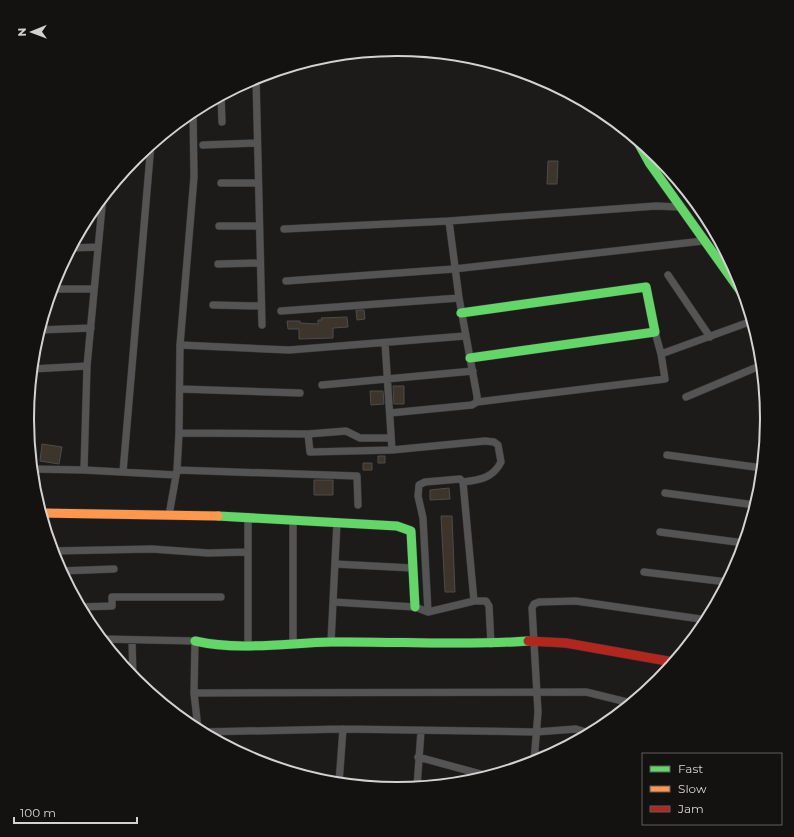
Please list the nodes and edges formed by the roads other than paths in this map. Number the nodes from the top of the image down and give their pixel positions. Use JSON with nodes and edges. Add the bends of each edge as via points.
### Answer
{"nodes":[{"id":1,"x":256,"y":84,"type":"edge"},
{"id":2,"x":221,"y":101,"type":"edge"},
{"id":3,"x":193,"y":118,"type":"edge"},
{"id":4,"x":222,"y":122,"type":"dead end"},
{"id":5,"x":257,"y":143,"type":"junction"},
{"id":6,"x":203,"y":145,"type":"dead end"},
{"id":7,"x":150,"y":153,"type":"edge"},
{"id":8,"x":644,"y":153,"type":"edge"},
{"id":9,"x":650,"y":164,"type":"junction"},
{"id":10,"x":656,"y":164,"type":"edge"},
{"id":11,"x":221,"y":183,"type":"dead end"},
{"id":12,"x":258,"y":183,"type":"junction"},
{"id":13,"x":680,"y":206,"type":"junction"},
{"id":14,"x":100,"y":210,"type":"edge"},
{"id":15,"x":449,"y":221,"type":"junction"},
{"id":16,"x":219,"y":226,"type":"dead end"},
{"id":17,"x":259,"y":226,"type":"junction"},
{"id":18,"x":284,"y":229,"type":"dead end"},
{"id":19,"x":703,"y":241,"type":"junction"},
{"id":20,"x":98,"y":247,"type":"junction"},
{"id":21,"x":77,"y":248,"type":"edge"},
{"id":22,"x":218,"y":264,"type":"dead end"},
{"id":23,"x":260,"y":264,"type":"junction"},
{"id":24,"x":454,"y":269,"type":"junction"},
{"id":25,"x":668,"y":275,"type":"dead end"},
{"id":26,"x":732,"y":280,"type":"edge"},
{"id":27,"x":286,"y":281,"type":"dead end"},
{"id":28,"x":58,"y":289,"type":"edge"},
{"id":29,"x":94,"y":289,"type":"junction"},
{"id":30,"x":458,"y":298,"type":"junction"},
{"id":31,"x":213,"y":305,"type":"dead end"},
{"id":32,"x":261,"y":306,"type":"junction"},
{"id":33,"x":281,"y":311,"type":"dead end"},
{"id":34,"x":461,"y":313,"type":"junction"},
{"id":35,"x":747,"y":323,"type":"edge"},
{"id":36,"x":262,"y":325,"type":"dead end"},
{"id":37,"x":91,"y":328,"type":"junction"},
{"id":38,"x":45,"y":330,"type":"edge"},
{"id":39,"x":655,"y":332,"type":"junction"},
{"id":40,"x":465,"y":336,"type":"junction"},
{"id":41,"x":710,"y":337,"type":"junction"},
{"id":42,"x":385,"y":343,"type":"junction"},
{"id":43,"x":180,"y":345,"type":"junction"},
{"id":44,"x":661,"y":354,"type":"junction"},
{"id":45,"x":470,"y":358,"type":"junction"},
{"id":46,"x":87,"y":366,"type":"junction"},
{"id":47,"x":756,"y":367,"type":"edge"},
{"id":48,"x":37,"y":369,"type":"edge"},
{"id":49,"x":473,"y":371,"type":"junction"},
{"id":50,"x":388,"y":379,"type":"junction"},
{"id":51,"x":322,"y":385,"type":"dead end"},
{"id":52,"x":180,"y":389,"type":"junction"},
{"id":53,"x":300,"y":393,"type":"dead end"},
{"id":54,"x":686,"y":397,"type":"dead end"},
{"id":55,"x":476,"y":402,"type":"junction"},
{"id":56,"x":390,"y":413,"type":"junction"},
{"id":57,"x":179,"y":432,"type":"junction"},
{"id":58,"x":308,"y":434,"type":"junction"},
{"id":59,"x":391,"y":438,"type":"junction"},
{"id":60,"x":392,"y":450,"type":"junction"},
{"id":61,"x":667,"y":455,"type":"dead end"},
{"id":62,"x":757,"y":467,"type":"edge"},
{"id":63,"x":38,"y":469,"type":"edge"},
{"id":64,"x":84,"y":470,"type":"junction"},
{"id":65,"x":123,"y":472,"type":"junction"},
{"id":66,"x":177,"y":473,"type":"junction"},
{"id":67,"x":463,"y":482,"type":"junction"},
{"id":68,"x":665,"y":493,"type":"dead end"},
{"id":69,"x":750,"y":504,"type":"edge"},
{"id":70,"x":358,"y":505,"type":"dead end"},
{"id":71,"x":46,"y":513,"type":"edge"},
{"id":72,"x":169,"y":515,"type":"junction"},
{"id":73,"x":248,"y":517,"type":"junction"},
{"id":74,"x":292,"y":520,"type":"junction"},
{"id":75,"x":337,"y":522,"type":"junction"},
{"id":76,"x":660,"y":532,"type":"dead end"},
{"id":77,"x":738,"y":542,"type":"edge"},
{"id":78,"x":59,"y":551,"type":"edge"},
{"id":79,"x":248,"y":552,"type":"junction"},
{"id":80,"x":335,"y":564,"type":"junction"},
{"id":81,"x":412,"y":568,"type":"junction"},
{"id":82,"x":114,"y":569,"type":"dead end"},
{"id":83,"x":68,"y":571,"type":"edge"},
{"id":84,"x":644,"y":572,"type":"dead end"},
{"id":85,"x":722,"y":581,"type":"edge"},
{"id":86,"x":221,"y":596,"type":"dead end"},
{"id":87,"x":474,"y":601,"type":"junction"},
{"id":88,"x":333,"y":602,"type":"junction"},
{"id":89,"x":87,"y":607,"type":"edge"},
{"id":90,"x":415,"y":607,"type":"junction"},
{"id":91,"x":428,"y":612,"type":"junction"},
{"id":92,"x":700,"y":619,"type":"edge"},
{"id":93,"x":109,"y":639,"type":"edge"},
{"id":94,"x":132,"y":640,"type":"junction"},
{"id":95,"x":195,"y":641,"type":"junction"},
{"id":96,"x":533,"y":641,"type":"junction"},
{"id":97,"x":331,"y":642,"type":"junction"},
{"id":98,"x":292,"y":643,"type":"junction"},
{"id":99,"x":490,"y":644,"type":"junction"},
{"id":100,"x":248,"y":645,"type":"junction"},
{"id":101,"x":667,"y":661,"type":"edge"},
{"id":102,"x":133,"y":668,"type":"edge"},
{"id":103,"x":537,"y":691,"type":"junction"},
{"id":104,"x":194,"y":693,"type":"junction"},
{"id":105,"x":624,"y":701,"type":"edge"},
{"id":106,"x":197,"y":721,"type":"edge"},
{"id":107,"x":343,"y":728,"type":"junction"},
{"id":108,"x":421,"y":731,"type":"junction"},
{"id":109,"x":582,"y":731,"type":"edge"},
{"id":110,"x":213,"y":732,"type":"edge"},
{"id":111,"x":536,"y":732,"type":"junction"},
{"id":112,"x":534,"y":755,"type":"edge"},
{"id":113,"x":418,"y":757,"type":"junction"},
{"id":114,"x":476,"y":773,"type":"edge"},
{"id":115,"x":339,"y":777,"type":"edge"},
{"id":116,"x":417,"y":781,"type":"edge"}],
"edges":[{"from":1,"to":5,"type":"street"},
{"from":2,"to":4,"type":"street"},
{"from":3,"to":43,"type":"street","via":[[194,177]]},
{"from":5,"to":6,"type":"street"},
{"from":5,"to":12,"type":"street"},
{"from":7,"to":65,"type":"street"},
{"from":8,"to":9,"type":"street"},
{"from":9,"to":10,"type":"street"},
{"from":9,"to":13,"type":"street"},
{"from":11,"to":12,"type":"street"},
{"from":12,"to":17,"type":"street"},
{"from":13,"to":15,"type":"street"},
{"from":13,"to":19,"type":"street"},
{"from":14,"to":20,"type":"street"},
{"from":15,"to":18,"type":"street"},
{"from":15,"to":24,"type":"street"},
{"from":16,"to":17,"type":"street"},
{"from":17,"to":23,"type":"street"},
{"from":19,"to":24,"type":"street"},
{"from":19,"to":26,"type":"street"},
{"from":20,"to":21,"type":"street"},
{"from":20,"to":29,"type":"street"},
{"from":22,"to":23,"type":"street"},
{"from":23,"to":32,"type":"street"},
{"from":24,"to":27,"type":"street"},
{"from":24,"to":30,"type":"street"},
{"from":25,"to":41,"type":"street"},
{"from":28,"to":29,"type":"street"},
{"from":29,"to":37,"type":"street"},
{"from":30,"to":33,"type":"street"},
{"from":30,"to":34,"type":"street"},
{"from":31,"to":32,"type":"street"},
{"from":32,"to":36,"type":"street"},
{"from":34,"to":39,"type":"street","via":[[646,287]]},
{"from":34,"to":40,"type":"street"},
{"from":35,"to":41,"type":"street"},
{"from":37,"to":38,"type":"street"},
{"from":37,"to":46,"type":"street"},
{"from":39,"to":44,"type":"street"},
{"from":39,"to":45,"type":"street"},
{"from":40,"to":42,"type":"street"},
{"from":40,"to":45,"type":"street"},
{"from":41,"to":44,"type":"street"},
{"from":42,"to":43,"type":"street","via":[[289,350]]},
{"from":42,"to":50,"type":"street"},
{"from":43,"to":52,"type":"street"},
{"from":44,"to":55,"type":"street","via":[[665,379]]},
{"from":45,"to":49,"type":"street"},
{"from":46,"to":48,"type":"street"},
{"from":46,"to":64,"type":"street"},
{"from":47,"to":54,"type":"street"},
{"from":49,"to":50,"type":"street"},
{"from":49,"to":55,"type":"street"},
{"from":50,"to":51,"type":"street"},
{"from":50,"to":56,"type":"street"},
{"from":52,"to":53,"type":"street"},
{"from":52,"to":57,"type":"street"},
{"from":55,"to":56,"type":"street","via":[[472,405]]},
{"from":56,"to":59,"type":"street"},
{"from":57,"to":58,"type":"street"},
{"from":57,"to":66,"type":"street"},
{"from":58,"to":59,"type":"street","via":[[346,431],[360,438]]},
{"from":58,"to":60,"type":"street","via":[[310,452]]},
{"from":59,"to":60,"type":"street"},
{"from":60,"to":67,"type":"street","via":[[485,441],[498,444],[501,462],[494,473],[483,480]]},
{"from":61,"to":62,"type":"street"},
{"from":63,"to":64,"type":"street"},
{"from":64,"to":65,"type":"street"},
{"from":65,"to":66,"type":"street"},
{"from":66,"to":70,"type":"street","via":[[357,476]]},
{"from":66,"to":72,"type":"street"},
{"from":67,"to":87,"type":"street"},
{"from":67,"to":91,"type":"street","via":[[460,479],[425,482],[420,485],[418,496],[423,518]]},
{"from":68,"to":69,"type":"street"},
{"from":71,"to":72,"type":"street"},
{"from":72,"to":73,"type":"street"},
{"from":73,"to":74,"type":"street"},
{"from":73,"to":79,"type":"street"},
{"from":74,"to":75,"type":"street"},
{"from":74,"to":98,"type":"street"},
{"from":75,"to":80,"type":"street"},
{"from":75,"to":81,"type":"street","via":[[397,526],[411,531]]},
{"from":76,"to":77,"type":"street"},
{"from":78,"to":79,"type":"street","via":[[152,549],[208,553]]},
{"from":79,"to":100,"type":"street"},
{"from":80,"to":81,"type":"street"},
{"from":80,"to":88,"type":"street"},
{"from":81,"to":90,"type":"street"},
{"from":82,"to":83,"type":"street"},
{"from":84,"to":85,"type":"street"},
{"from":86,"to":89,"type":"street","via":[[112,597],[112,606]]},
{"from":87,"to":91,"type":"street"},
{"from":87,"to":99,"type":"street","via":[[486,601],[489,606]]},
{"from":88,"to":90,"type":"street"},
{"from":88,"to":97,"type":"street"},
{"from":90,"to":91,"type":"street"},
{"from":92,"to":96,"type":"street","via":[[576,601],[539,602],[532,608]]},
{"from":93,"to":94,"type":"street"},
{"from":94,"to":95,"type":"street"},
{"from":94,"to":102,"type":"street"},
{"from":95,"to":100,"type":"street","via":[[217,646]]},
{"from":95,"to":104,"type":"street"},
{"from":96,"to":99,"type":"street"},
{"from":96,"to":101,"type":"street","via":[[566,643]]},
{"from":96,"to":103,"type":"street"},
{"from":97,"to":98,"type":"street"},
{"from":97,"to":99,"type":"street"},
{"from":98,"to":100,"type":"street"},
{"from":103,"to":104,"type":"street"},
{"from":103,"to":105,"type":"street","via":[[586,692]]},
{"from":103,"to":111,"type":"street"},
{"from":104,"to":106,"type":"street"},
{"from":107,"to":108,"type":"street"},
{"from":107,"to":110,"type":"street"},
{"from":107,"to":115,"type":"street"},
{"from":108,"to":111,"type":"street"},
{"from":108,"to":113,"type":"street"},
{"from":109,"to":111,"type":"street"},
{"from":111,"to":112,"type":"street"},
{"from":113,"to":114,"type":"street"},
{"from":113,"to":116,"type":"street"}]}
